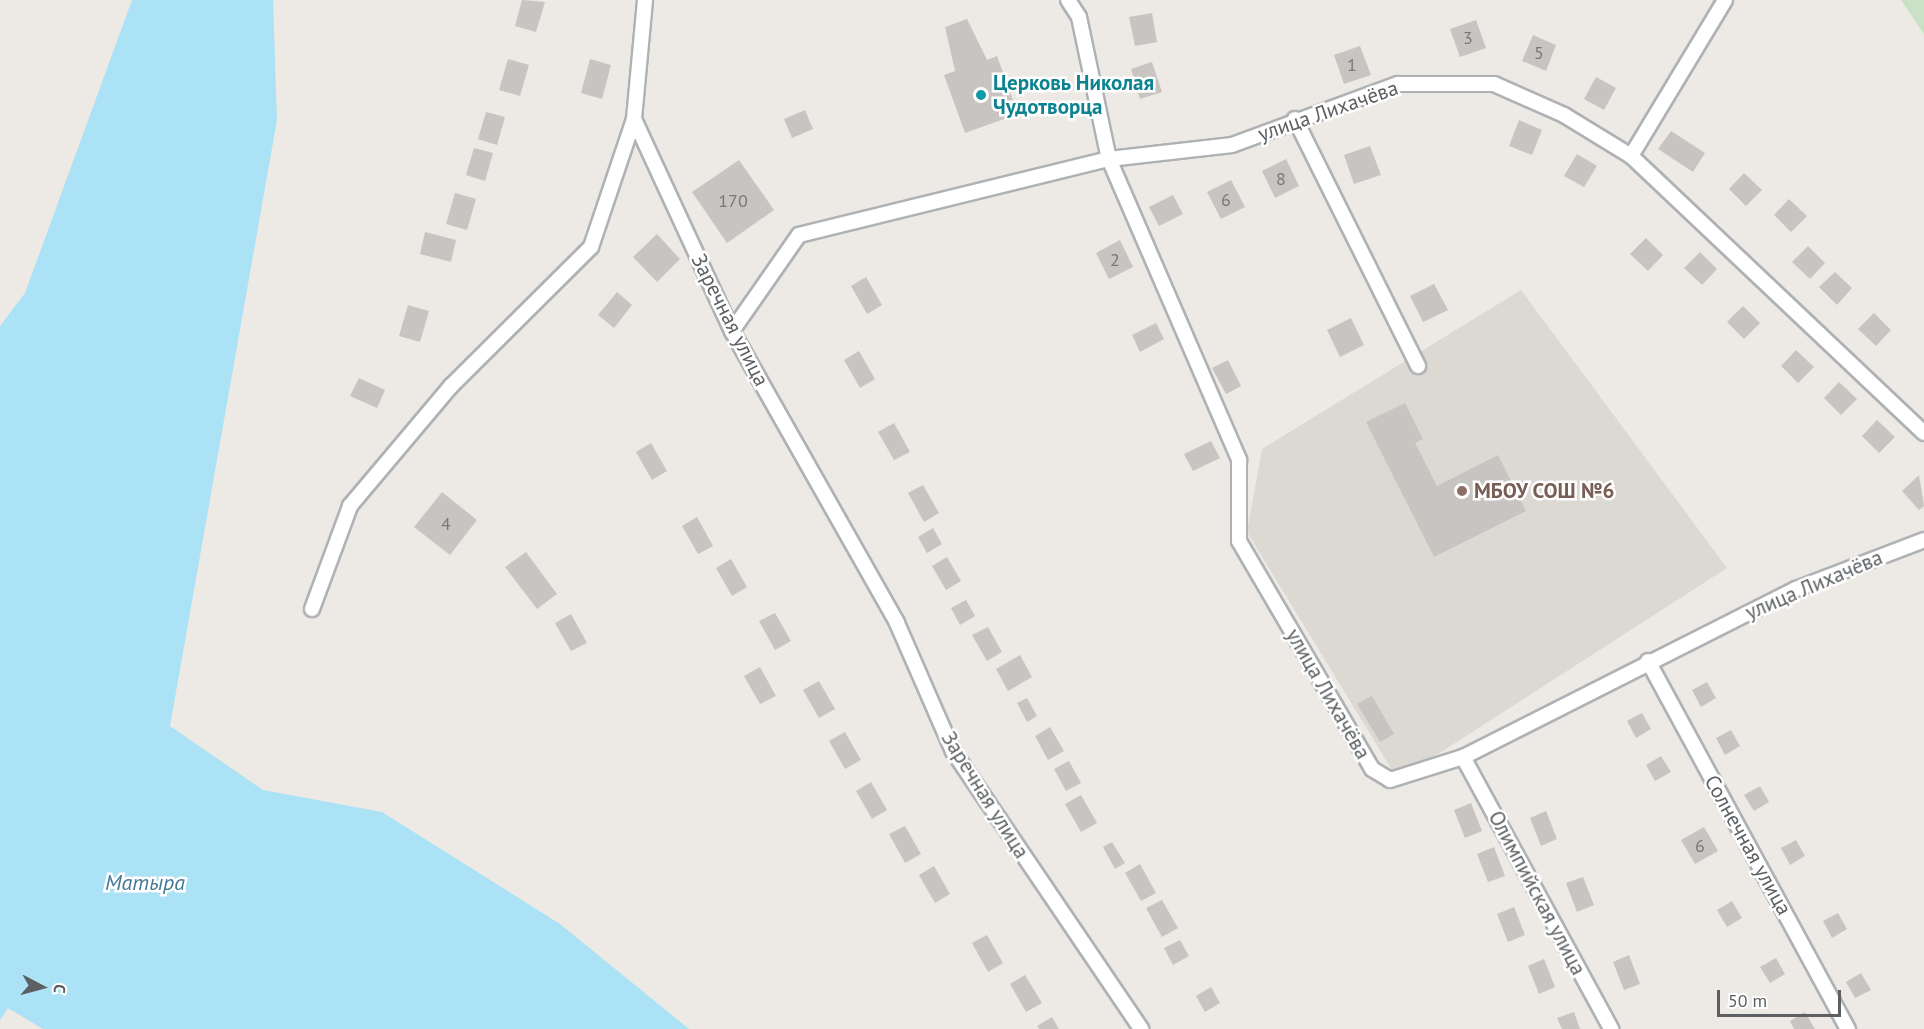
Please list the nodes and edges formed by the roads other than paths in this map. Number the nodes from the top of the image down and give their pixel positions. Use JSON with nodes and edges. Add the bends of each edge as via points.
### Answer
{"nodes":[{"id":1,"x":645,"y":0,"type":"edge"},
{"id":2,"x":1068,"y":0,"type":"edge"},
{"id":3,"x":1725,"y":0,"type":"edge"},
{"id":4,"x":634,"y":119,"type":"junction"},
{"id":5,"x":1295,"y":119,"type":"junction"},
{"id":6,"x":1631,"y":156,"type":"junction"},
{"id":7,"x":1109,"y":159,"type":"junction"},
{"id":8,"x":732,"y":331,"type":"junction"},
{"id":9,"x":1418,"y":366,"type":"dead end"},
{"id":10,"x":1924,"y":433,"type":"edge"},
{"id":11,"x":1924,"y":540,"type":"edge"},
{"id":12,"x":312,"y":609,"type":"dead end"},
{"id":13,"x":1648,"y":661,"type":"junction"},
{"id":14,"x":1463,"y":757,"type":"junction"},
{"id":15,"x":1141,"y":1029,"type":"edge"},
{"id":16,"x":1611,"y":1029,"type":"edge"},
{"id":17,"x":1848,"y":1029,"type":"edge"}],
"edges":[{"from":1,"to":4,"type":"street"},
{"from":2,"to":7,"type":"street","name":"улица Лихачёва","via":[[1078,17]]},
{"from":3,"to":6,"type":"street"},
{"from":4,"to":8,"type":"street","name":"Заречная улица"},
{"from":4,"to":12,"type":"street","via":[[591,247],[451,386],[350,506]]},
{"from":5,"to":6,"type":"street","name":"улица Лихачёва","via":[[1398,84],[1494,84],[1564,115]]},
{"from":5,"to":7,"type":"street","name":"улица Лихачёва","via":[[1232,145]]},
{"from":5,"to":9,"type":"street"},
{"from":6,"to":10,"type":"street","name":"улица Лихачёва"},
{"from":7,"to":8,"type":"street","name":"улица Лихачёва","via":[[800,235]]},
{"from":7,"to":14,"type":"street","name":"улица Лихачёва","via":[[1239,460],[1239,541],[1366,758],[1390,780]]},
{"from":8,"to":15,"type":"street","name":"Заречная улица","via":[[897,623],[952,751]]},
{"from":11,"to":13,"type":"street","name":"улица Лихачёва","via":[[1796,589]]},
{"from":13,"to":14,"type":"street","name":"улица Лихачёва"},
{"from":13,"to":17,"type":"street","name":"Солнечная улица"},
{"from":14,"to":16,"type":"street","name":"Олимпийская улица"}]}
